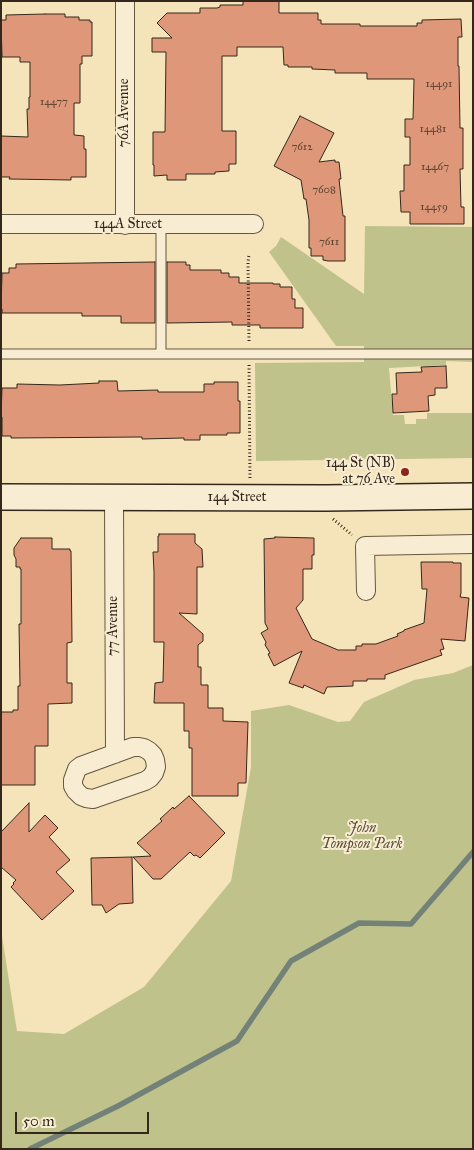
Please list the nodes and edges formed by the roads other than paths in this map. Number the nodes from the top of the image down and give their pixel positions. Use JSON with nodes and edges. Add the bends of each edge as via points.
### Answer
{"nodes":[{"id":1,"x":125,"y":1,"type":"edge"},
{"id":2,"x":1,"y":224,"type":"edge"},
{"id":3,"x":254,"y":224,"type":"dead end"},
{"id":4,"x":124,"y":225,"type":"junction"},
{"id":5,"x":162,"y":225,"type":"junction"},
{"id":6,"x":1,"y":354,"type":"edge"},
{"id":7,"x":161,"y":354,"type":"junction"},
{"id":8,"x":473,"y":354,"type":"edge"},
{"id":9,"x":473,"y":496,"type":"edge"},
{"id":10,"x":1,"y":497,"type":"edge"},
{"id":11,"x":114,"y":497,"type":"junction"},
{"id":12,"x":473,"y":544,"type":"edge"},
{"id":13,"x":366,"y":591,"type":"dead end"},
{"id":14,"x":115,"y":754,"type":"dead end"}],
"edges":[{"from":1,"to":4,"type":"street","name":"76A Avenue"},
{"from":2,"to":4,"type":"street","name":"144A Street"},
{"from":3,"to":5,"type":"street","name":"144A Street"},
{"from":4,"to":5,"type":"street","name":"144A Street"},
{"from":5,"to":7,"type":"lane"},
{"from":6,"to":7,"type":"lane"},
{"from":7,"to":8,"type":"lane"},
{"from":9,"to":11,"type":"main road","name":"144 Street"},
{"from":10,"to":11,"type":"main road","name":"144 Street"},
{"from":11,"to":14,"type":"street","name":"77 Avenue"},
{"from":12,"to":13,"type":"street","via":[[358,541]]}]}
